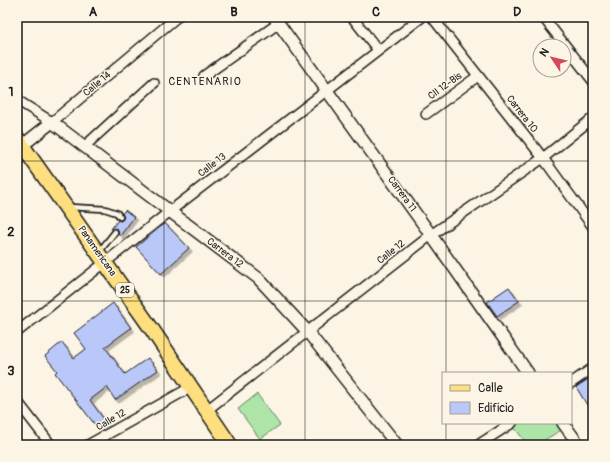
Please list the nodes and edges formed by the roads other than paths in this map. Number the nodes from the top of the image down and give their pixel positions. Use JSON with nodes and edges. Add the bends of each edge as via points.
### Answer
{"nodes":[{"id":1,"x":177,"y":17,"type":"edge"},
{"id":2,"x":352,"y":17,"type":"edge"},
{"id":3,"x":422,"y":17,"type":"edge"},
{"id":4,"x":432,"y":17,"type":"edge"},
{"id":5,"x":543,"y":17,"type":"edge"},
{"id":6,"x":276,"y":20,"type":"edge"},
{"id":7,"x":378,"y":50,"type":"junction"},
{"id":8,"x":204,"y":76,"type":"dead end"},
{"id":9,"x":478,"y":76,"type":"junction"},
{"id":10,"x":593,"y":81,"type":"edge"},
{"id":11,"x":154,"y":83,"type":"dead end"},
{"id":12,"x":327,"y":90,"type":"junction"},
{"id":13,"x":17,"y":100,"type":"edge"},
{"id":14,"x":426,"y":114,"type":"dead end"},
{"id":15,"x":593,"y":118,"type":"edge"},
{"id":16,"x":52,"y":122,"type":"junction"},
{"id":17,"x":18,"y":146,"type":"edge"},
{"id":18,"x":85,"y":146,"type":"junction"},
{"id":19,"x":543,"y":158,"type":"junction"},
{"id":20,"x":66,"y":207,"type":"junction"},
{"id":21,"x":169,"y":212,"type":"junction"},
{"id":22,"x":120,"y":217,"type":"dead end"},
{"id":23,"x":593,"y":226,"type":"edge"},
{"id":24,"x":115,"y":232,"type":"dead end"},
{"id":25,"x":431,"y":235,"type":"junction"},
{"id":26,"x":101,"y":260,"type":"junction"},
{"id":27,"x":307,"y":331,"type":"junction"},
{"id":28,"x":17,"y":332,"type":"edge"},
{"id":29,"x":593,"y":368,"type":"edge"},
{"id":30,"x":527,"y":372,"type":"edge"},
{"id":31,"x":572,"y":382,"type":"edge"},
{"id":32,"x":186,"y":390,"type":"junction"},
{"id":33,"x":17,"y":401,"type":"edge"},
{"id":34,"x":207,"y":410,"type":"junction"},
{"id":35,"x":510,"y":424,"type":"edge"},
{"id":36,"x":565,"y":424,"type":"edge"},
{"id":37,"x":51,"y":445,"type":"edge"},
{"id":38,"x":88,"y":445,"type":"edge"},
{"id":39,"x":222,"y":445,"type":"edge"},
{"id":40,"x":230,"y":445,"type":"edge"},
{"id":41,"x":396,"y":445,"type":"edge"},
{"id":42,"x":478,"y":445,"type":"edge"},
{"id":43,"x":579,"y":445,"type":"edge"}],
"edges":[{"from":1,"to":16,"type":"street","name":"Calle 14"},
{"from":2,"to":7,"type":"street"},
{"from":3,"to":7,"type":"street","name":"Calle 13"},
{"from":4,"to":9,"type":"street","name":"Carrera 10"},
{"from":5,"to":10,"type":"street"},
{"from":6,"to":8,"type":"street"},
{"from":6,"to":12,"type":"street","name":"Carrera 11"},
{"from":7,"to":12,"type":"street","name":"Calle 13"},
{"from":9,"to":14,"type":"street","name":"Cll 12-Bis"},
{"from":9,"to":19,"type":"street","name":"Carrera 10"},
{"from":11,"to":18,"type":"street"},
{"from":12,"to":21,"type":"street","name":"Calle 13"},
{"from":12,"to":25,"type":"street","name":"Carrera 11"},
{"from":13,"to":16,"type":"street","name":"Carrera 12"},
{"from":15,"to":19,"type":"street","name":"Calle 12"},
{"from":16,"to":17,"type":"street","name":"Calle 14"},
{"from":16,"to":18,"type":"street","name":"Carrera 12"},
{"from":17,"to":20,"type":"main road","name":"Panamericana","number":"25"},
{"from":17,"to":26,"type":"main road","name":"Panamericana","number":"25"},
{"from":18,"to":21,"type":"street","name":"Carrera 12"},
{"from":19,"to":23,"type":"street","name":"Carrera 10"},
{"from":19,"to":25,"type":"street","name":"Calle 12"},
{"from":20,"to":22,"type":"lane","via":[[105,209],[117,213]]},
{"from":20,"to":26,"type":"main road","name":"Panamericana","number":"25"},
{"from":21,"to":26,"type":"street","name":"Calle 13"},
{"from":21,"to":27,"type":"street","name":"Carrera 12","via":[[258,278]]},
{"from":24,"to":26,"type":"lane"},
{"from":25,"to":27,"type":"street","name":"Calle 12"},
{"from":25,"to":30,"type":"street","name":"Carrera 11"},
{"from":26,"to":28,"type":"street","name":"Calle 13"},
{"from":26,"to":32,"type":"main road","name":"Panamericana","number":"25"},
{"from":26,"to":34,"type":"main road","name":"Panamericana","number":"25","via":[[152,328]]},
{"from":27,"to":34,"type":"street","name":"Calle 12"},
{"from":27,"to":41,"type":"street","name":"Carrera 12"},
{"from":29,"to":31,"type":"street"},
{"from":32,"to":38,"type":"street","name":"Calle 12"},
{"from":32,"to":39,"type":"main road","name":"Panamericana","number":"25"},
{"from":33,"to":37,"type":"street"},
{"from":34,"to":40,"type":"main road","name":"Panamericana","number":"25"},
{"from":35,"to":42,"type":"street"},
{"from":36,"to":43,"type":"street"}]}
